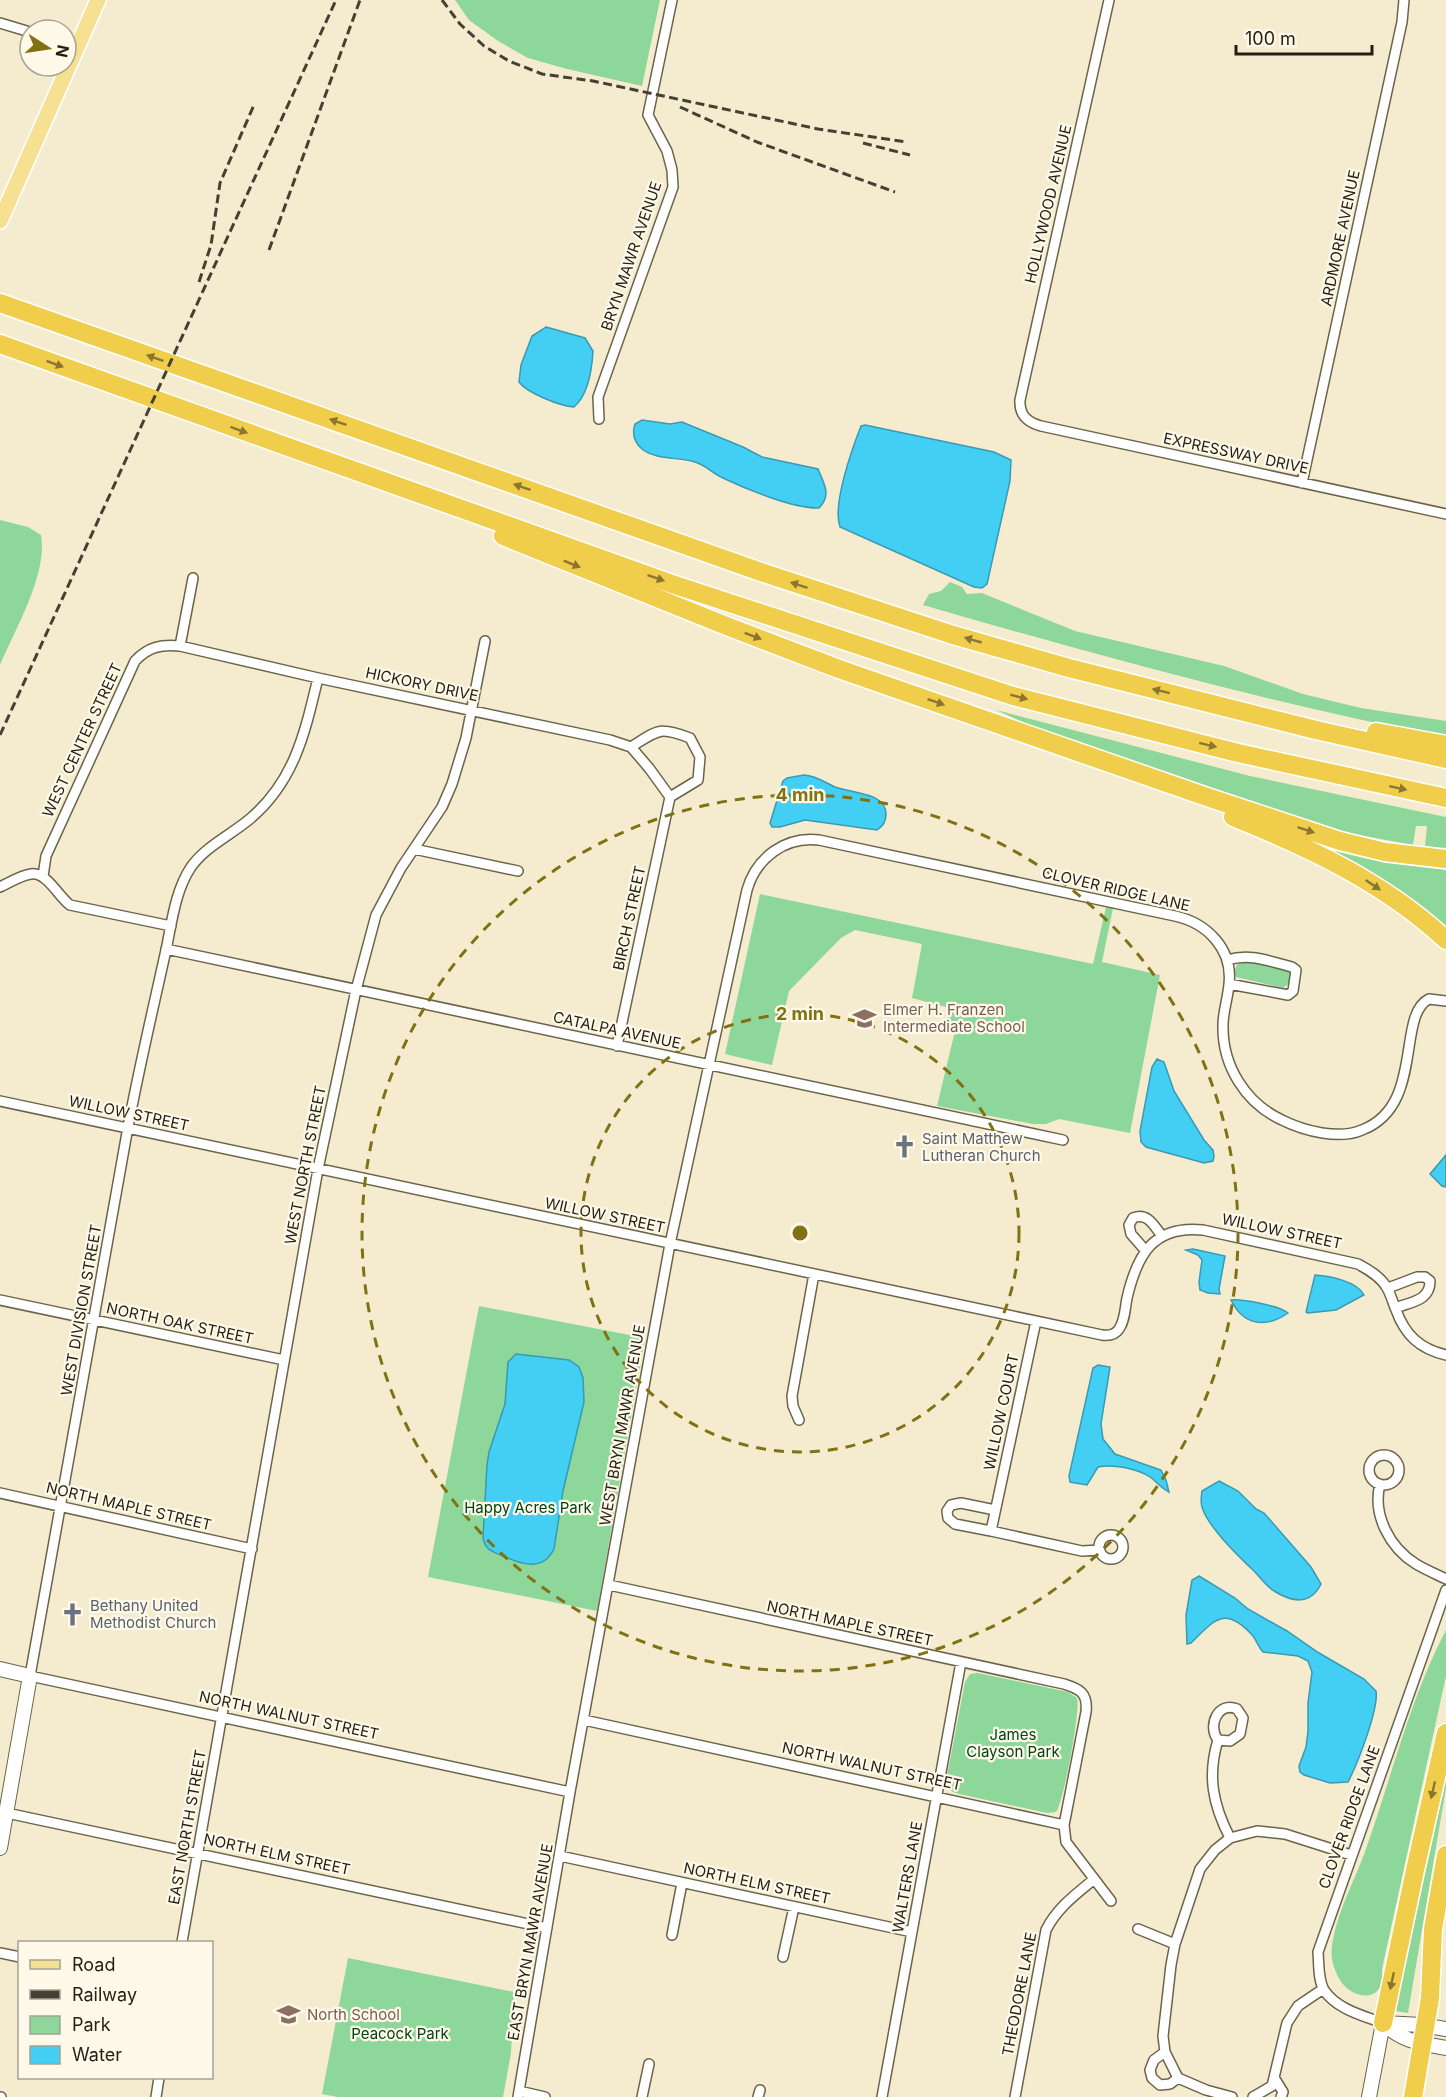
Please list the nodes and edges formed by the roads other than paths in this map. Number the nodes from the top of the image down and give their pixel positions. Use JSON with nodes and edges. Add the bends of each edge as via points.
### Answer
{"nodes":[{"id":1,"x":98,"y":0,"type":"edge"},
{"id":2,"x":672,"y":0,"type":"edge"},
{"id":3,"x":1109,"y":0,"type":"edge"},
{"id":4,"x":1404,"y":0,"type":"edge"},
{"id":5,"x":0,"y":23,"type":"edge"},
{"id":6,"x":18,"y":28,"type":"edge"},
{"id":7,"x":78,"y":33,"type":"edge"},
{"id":8,"x":58,"y":78,"type":"edge"},
{"id":9,"x":0,"y":221,"type":"edge"},
{"id":10,"x":0,"y":302,"type":"edge"},
{"id":11,"x":0,"y":344,"type":"edge"},
{"id":12,"x":1023,"y":415,"type":"joint"},
{"id":13,"x":599,"y":419,"type":"dead end"},
{"id":14,"x":1302,"y":483,"type":"junction"},
{"id":15,"x":403,"y":489,"type":"junction"},
{"id":16,"x":1446,"y":514,"type":"edge"},
{"id":17,"x":193,"y":578,"type":"dead end"},
{"id":18,"x":485,"y":641,"type":"dead end"},
{"id":19,"x":180,"y":646,"type":"junction"},
{"id":20,"x":318,"y":678,"type":"junction"},
{"id":21,"x":471,"y":710,"type":"junction"},
{"id":22,"x":1238,"y":711,"type":"junction"},
{"id":23,"x":1446,"y":745,"type":"edge"},
{"id":24,"x":631,"y":747,"type":"junction"},
{"id":25,"x":1072,"y":749,"type":"junction"},
{"id":26,"x":1446,"y":759,"type":"edge"},
{"id":27,"x":670,"y":797,"type":"junction"},
{"id":28,"x":1446,"y":798,"type":"edge"},
{"id":29,"x":414,"y":849,"type":"junction"},
{"id":30,"x":1446,"y":859,"type":"edge"},
{"id":31,"x":518,"y":871,"type":"dead end"},
{"id":32,"x":43,"y":876,"type":"junction"},
{"id":33,"x":0,"y":887,"type":"edge"},
{"id":34,"x":1410,"y":912,"type":"junction"},
{"id":35,"x":171,"y":926,"type":"junction"},
{"id":36,"x":1446,"y":940,"type":"edge"},
{"id":37,"x":1446,"y":949,"type":"edge"},
{"id":38,"x":166,"y":950,"type":"junction"},
{"id":39,"x":1227,"y":960,"type":"junction"},
{"id":40,"x":1229,"y":984,"type":"junction"},
{"id":41,"x":356,"y":990,"type":"junction"},
{"id":42,"x":1446,"y":1000,"type":"edge"},
{"id":43,"x":617,"y":1046,"type":"junction"},
{"id":44,"x":709,"y":1064,"type":"junction"},
{"id":45,"x":0,"y":1101,"type":"edge"},
{"id":46,"x":128,"y":1128,"type":"junction"},
{"id":47,"x":1063,"y":1140,"type":"dead end"},
{"id":48,"x":318,"y":1169,"type":"junction"},
{"id":49,"x":1162,"y":1236,"type":"junction"},
{"id":50,"x":670,"y":1244,"type":"junction"},
{"id":51,"x":1145,"y":1250,"type":"junction"},
{"id":52,"x":814,"y":1274,"type":"junction"},
{"id":53,"x":1388,"y":1288,"type":"junction"},
{"id":54,"x":0,"y":1300,"type":"edge"},
{"id":55,"x":1395,"y":1308,"type":"junction"},
{"id":56,"x":95,"y":1320,"type":"junction"},
{"id":57,"x":1036,"y":1322,"type":"junction"},
{"id":58,"x":1446,"y":1355,"type":"edge"},
{"id":59,"x":284,"y":1360,"type":"junction"},
{"id":60,"x":799,"y":1420,"type":"dead end"},
{"id":61,"x":1380,"y":1484,"type":"dead end"},
{"id":62,"x":0,"y":1493,"type":"edge"},
{"id":63,"x":62,"y":1506,"type":"junction"},
{"id":64,"x":995,"y":1510,"type":"junction"},
{"id":65,"x":991,"y":1531,"type":"junction"},
{"id":66,"x":252,"y":1549,"type":"junction"},
{"id":67,"x":1100,"y":1550,"type":"dead end"},
{"id":68,"x":1446,"y":1579,"type":"edge"},
{"id":69,"x":609,"y":1585,"type":"junction"},
{"id":70,"x":1446,"y":1590,"type":"edge"},
{"id":71,"x":961,"y":1662,"type":"junction"},
{"id":72,"x":0,"y":1669,"type":"edge"},
{"id":73,"x":30,"y":1676,"type":"junction"},
{"id":74,"x":221,"y":1717,"type":"junction"},
{"id":75,"x":585,"y":1720,"type":"junction"},
{"id":76,"x":1446,"y":1733,"type":"edge"},
{"id":77,"x":1218,"y":1740,"type":"dead end"},
{"id":78,"x":570,"y":1792,"type":"junction"},
{"id":79,"x":936,"y":1797,"type":"junction"},
{"id":80,"x":3,"y":1812,"type":"edge"},
{"id":81,"x":1064,"y":1825,"type":"junction"},
{"id":82,"x":1230,"y":1838,"type":"junction"},
{"id":83,"x":0,"y":1848,"type":"edge"},
{"id":84,"x":197,"y":1852,"type":"junction"},
{"id":85,"x":1351,"y":1855,"type":"junction"},
{"id":86,"x":1446,"y":1855,"type":"edge"},
{"id":87,"x":560,"y":1856,"type":"junction"},
{"id":88,"x":1093,"y":1880,"type":"junction"},
{"id":89,"x":682,"y":1883,"type":"junction"},
{"id":90,"x":1111,"y":1901,"type":"dead end"},
{"id":91,"x":794,"y":1906,"type":"junction"},
{"id":92,"x":1446,"y":1918,"type":"edge"},
{"id":93,"x":547,"y":1928,"type":"junction"},
{"id":94,"x":1138,"y":1929,"type":"dead end"},
{"id":95,"x":912,"y":1932,"type":"junction"},
{"id":96,"x":672,"y":1935,"type":"dead end"},
{"id":97,"x":182,"y":1941,"type":"edge"},
{"id":98,"x":1175,"y":1944,"type":"junction"},
{"id":99,"x":0,"y":1953,"type":"edge"},
{"id":100,"x":18,"y":1957,"type":"edge"},
{"id":101,"x":783,"y":1957,"type":"dead end"},
{"id":102,"x":1323,"y":1989,"type":"junction"},
{"id":103,"x":1430,"y":1998,"type":"junction"},
{"id":104,"x":1383,"y":2023,"type":"junction"},
{"id":105,"x":1446,"y":2029,"type":"edge"},
{"id":106,"x":1446,"y":2048,"type":"edge"},
{"id":107,"x":1165,"y":2052,"type":"junction"},
{"id":108,"x":649,"y":2064,"type":"dead end"},
{"id":109,"x":1179,"y":2078,"type":"junction"},
{"id":110,"x":159,"y":2079,"type":"edge"},
{"id":111,"x":1275,"y":2079,"type":"junction"},
{"id":112,"x":519,"y":2094,"type":"edge"},
{"id":113,"x":156,"y":2097,"type":"edge"},
{"id":114,"x":545,"y":2097,"type":"edge"},
{"id":115,"x":642,"y":2097,"type":"edge"},
{"id":116,"x":882,"y":2097,"type":"edge"},
{"id":117,"x":1015,"y":2097,"type":"edge"},
{"id":118,"x":1232,"y":2097,"type":"edge"},
{"id":119,"x":1253,"y":2097,"type":"edge"},
{"id":120,"x":1281,"y":2097,"type":"edge"},
{"id":121,"x":1369,"y":2097,"type":"edge"},
{"id":122,"x":1413,"y":2097,"type":"edge"}],
"edges":[{"from":1,"to":7,"type":"main road"},
{"from":2,"to":13,"type":"street","name":"BRYN MAWR AVENUE","via":[[648,115],[667,151],[673,187],[598,397]]},
{"from":3,"to":12,"type":"street","name":"HOLLYWOOD AVENUE","via":[[1023,389]]},
{"from":4,"to":14,"type":"street","name":"ARDMORE AVENUE"},
{"from":5,"to":6,"type":"street"},
{"from":8,"to":9,"type":"main road"},
{"from":22,"to":10,"type":"highway","one_way":true,"via":[[953,635],[813,590]]},
{"from":11,"to":15,"type":"highway","one_way":true},
{"from":12,"to":14,"type":"street","name":"EXPRESSWAY DRIVE","via":[[1041,426]]},
{"from":14,"to":16,"type":"street","name":"EXPRESSWAY DRIVE"},
{"from":15,"to":25,"type":"highway","one_way":true,"via":[[516,542],[724,625]]},
{"from":15,"to":28,"type":"highway","one_way":true,"via":[[672,584],[1013,696],[1238,753]]},
{"from":17,"to":19,"type":"street"},
{"from":18,"to":21,"type":"street","name":"WEST NORTH STREET"},
{"from":19,"to":20,"type":"street","name":"HICKORY DRIVE"},
{"from":19,"to":32,"type":"street","name":"WEST CENTER STREET","via":[[152,648],[135,661],[45,856]]},
{"from":20,"to":21,"type":"street","name":"HICKORY DRIVE"},
{"from":20,"to":35,"type":"street","via":[[304,739],[286,776],[269,801],[201,855],[190,869]]},
{"from":21,"to":24,"type":"street","name":"HICKORY DRIVE"},
{"from":21,"to":29,"type":"street","name":"WEST NORTH STREET","via":[[452,784]]},
{"from":22,"to":23,"type":"highway"},
{"from":22,"to":26,"type":"highway"},
{"from":24,"to":27,"type":"street"},
{"from":24,"to":27,"type":"street","via":[[656,731],[668,730],[690,738],[700,757],[698,780]]},
{"from":25,"to":30,"type":"highway","one_way":true,"via":[[1340,841],[1385,852]]},
{"from":25,"to":34,"type":"highway","one_way":true,"via":[[1104,768],[1290,840],[1351,871]]},
{"from":27,"to":43,"type":"street","name":"BIRCH STREET"},
{"from":29,"to":31,"type":"street"},
{"from":29,"to":41,"type":"street","name":"WEST NORTH STREET","via":[[376,915]]},
{"from":32,"to":33,"type":"street","via":[[32,873]]},
{"from":32,"to":35,"type":"street","via":[[70,905]]},
{"from":34,"to":36,"type":"highway"},
{"from":34,"to":37,"type":"highway"},
{"from":35,"to":38,"type":"street","name":"WEST DIVISION STREET"},
{"from":38,"to":41,"type":"street","name":"CATALPA AVENUE"},
{"from":38,"to":46,"type":"street","name":"WEST DIVISION STREET"},
{"from":39,"to":40,"type":"street","name":"CLOVER RIDGE LANE"},
{"from":39,"to":40,"type":"street","via":[[1250,957],[1296,970],[1293,991],[1288,995]]},
{"from":39,"to":44,"type":"street","name":"CLOVER RIDGE LANE","via":[[1214,936],[1186,918],[824,841],[799,841],[768,855],[749,882]]},
{"from":40,"to":42,"type":"street","name":"CLOVER RIDGE LANE","via":[[1223,1017],[1224,1042],[1231,1069],[1241,1086],[1258,1104],[1282,1120],[1340,1134],[1365,1129],[1388,1113],[1401,1088],[1418,1008],[1429,999]]},
{"from":41,"to":43,"type":"street","name":"CATALPA AVENUE"},
{"from":41,"to":48,"type":"street","name":"WEST NORTH STREET"},
{"from":43,"to":44,"type":"street","name":"CATALPA AVENUE"},
{"from":44,"to":47,"type":"street","name":"CATALPA AVENUE"},
{"from":44,"to":50,"type":"street","name":"WEST BRYN MAWR AVENUE"},
{"from":45,"to":46,"type":"street","name":"WILLOW STREET"},
{"from":46,"to":48,"type":"street","name":"WILLOW STREET"},
{"from":46,"to":56,"type":"street","name":"WEST DIVISION STREET"},
{"from":48,"to":50,"type":"street","name":"WILLOW STREET"},
{"from":48,"to":59,"type":"street","name":"WEST NORTH STREET"},
{"from":49,"to":51,"type":"street","name":"WILLOW STREET"},
{"from":49,"to":51,"type":"street","via":[[1146,1217],[1133,1218],[1129,1225],[1131,1234]]},
{"from":49,"to":53,"type":"street","name":"WILLOW STREET","via":[[1188,1229],[1203,1230],[1344,1260],[1366,1268]]},
{"from":50,"to":52,"type":"street","name":"WILLOW STREET"},
{"from":50,"to":69,"type":"street","name":"WEST BRYN MAWR AVENUE"},
{"from":51,"to":57,"type":"street","name":"WILLOW STREET","via":[[1135,1267],[1122,1324],[1114,1333],[1102,1335]]},
{"from":52,"to":57,"type":"street","name":"WILLOW STREET"},
{"from":52,"to":60,"type":"street","via":[[792,1396]]},
{"from":53,"to":55,"type":"street","name":"WILLOW STREET"},
{"from":53,"to":55,"type":"street","via":[[1417,1277],[1425,1276],[1430,1281],[1425,1298]]},
{"from":54,"to":56,"type":"street","name":"NORTH OAK STREET"},
{"from":55,"to":58,"type":"street","name":"WILLOW STREET","via":[[1411,1337],[1426,1349]]},
{"from":56,"to":59,"type":"street","name":"NORTH OAK STREET"},
{"from":56,"to":63,"type":"street","name":"WEST DIVISION STREET"},
{"from":57,"to":64,"type":"street","name":"WILLOW COURT"},
{"from":59,"to":66,"type":"street","name":"WEST NORTH STREET"},
{"from":61,"to":68,"type":"street","via":[[1380,1513],[1393,1544],[1416,1564]]},
{"from":62,"to":63,"type":"street","name":"NORTH MAPLE STREET"},
{"from":63,"to":66,"type":"street","name":"NORTH MAPLE STREET"},
{"from":63,"to":73,"type":"street","name":"WEST DIVISION STREET"},
{"from":64,"to":65,"type":"street","name":"WILLOW COURT"},
{"from":64,"to":65,"type":"street","via":[[956,1503],[947,1513],[955,1524]]},
{"from":65,"to":67,"type":"street","via":[[1082,1551]]},
{"from":66,"to":74,"type":"street","name":"WEST NORTH STREET"},
{"from":69,"to":71,"type":"street","name":"NORTH MAPLE STREET"},
{"from":69,"to":75,"type":"street","name":"WEST BRYN MAWR AVENUE"},
{"from":70,"to":85,"type":"street","name":"CLOVER RIDGE LANE"},
{"from":71,"to":79,"type":"street","name":"WALTERS LANE"},
{"from":71,"to":81,"type":"street","name":"NORTH MAPLE STREET","via":[[1064,1684],[1084,1693],[1086,1712]]},
{"from":72,"to":73,"type":"street","name":"NORTH WALNUT STREET"},
{"from":73,"to":74,"type":"street","name":"NORTH WALNUT STREET"},
{"from":73,"to":80,"type":"street"},
{"from":74,"to":78,"type":"street","name":"NORTH WALNUT STREET"},
{"from":74,"to":84,"type":"street","name":"EAST NORTH STREET"},
{"from":75,"to":78,"type":"street","name":"WEST BRYN MAWR AVENUE"},
{"from":75,"to":79,"type":"street","name":"NORTH WALNUT STREET"},
{"from":76,"to":104,"type":"highway","one_way":true},
{"from":77,"to":82,"type":"street","via":[[1213,1792]]},
{"from":78,"to":87,"type":"street","name":"EAST BRYN MAWR AVENUE"},
{"from":79,"to":81,"type":"street","name":"NORTH WALNUT STREET"},
{"from":79,"to":95,"type":"street","name":"WALTERS LANE"},
{"from":80,"to":83,"type":"street"},
{"from":80,"to":84,"type":"street","name":"NORTH ELM STREET"},
{"from":81,"to":88,"type":"street","via":[[1066,1840]]},
{"from":82,"to":85,"type":"street","via":[[1273,1831]]},
{"from":82,"to":98,"type":"street","via":[[1200,1869]]},
{"from":84,"to":93,"type":"street","name":"NORTH ELM STREET"},
{"from":84,"to":97,"type":"street","name":"EAST NORTH STREET"},
{"from":85,"to":102,"type":"street","name":"CLOVER RIDGE LANE","via":[[1318,1952]]},
{"from":86,"to":103,"type":"highway","via":[[1433,1929]]},
{"from":87,"to":89,"type":"street","name":"NORTH ELM STREET"},
{"from":87,"to":93,"type":"street","name":"EAST BRYN MAWR AVENUE"},
{"from":88,"to":90,"type":"street"},
{"from":88,"to":117,"type":"street","name":"THEODORE LANE","via":[[1063,1905],[1046,1930]]},
{"from":89,"to":91,"type":"street","name":"NORTH ELM STREET"},
{"from":89,"to":96,"type":"street"},
{"from":91,"to":95,"type":"street","name":"NORTH ELM STREET"},
{"from":91,"to":101,"type":"street"},
{"from":92,"to":103,"type":"highway"},
{"from":93,"to":112,"type":"street","name":"EAST BRYN MAWR AVENUE"},
{"from":94,"to":98,"type":"street"},
{"from":95,"to":116,"type":"street","name":"WALTERS LANE"},
{"from":98,"to":107,"type":"street","via":[[1164,2020]]},
{"from":99,"to":100,"type":"street"},
{"from":102,"to":104,"type":"street","via":[[1342,2006]]},
{"from":102,"to":111,"type":"street","via":[[1298,2007],[1287,2023]]},
{"from":103,"to":122,"type":"highway","bridge":true},
{"from":104,"to":105,"type":"street"},
{"from":104,"to":106,"type":"street","via":[[1396,2036]]},
{"from":104,"to":121,"type":"street"},
{"from":107,"to":109,"type":"street"},
{"from":107,"to":109,"type":"street","via":[[1154,2060],[1152,2078],[1160,2085]]},
{"from":108,"to":115,"type":"street"},
{"from":109,"to":118,"type":"street"},
{"from":110,"to":113,"type":"street"},
{"from":111,"to":119,"type":"street","via":[[1272,2086]]},
{"from":111,"to":120,"type":"street","via":[[1283,2092]]},
{"from":112,"to":114,"type":"street"}]}
